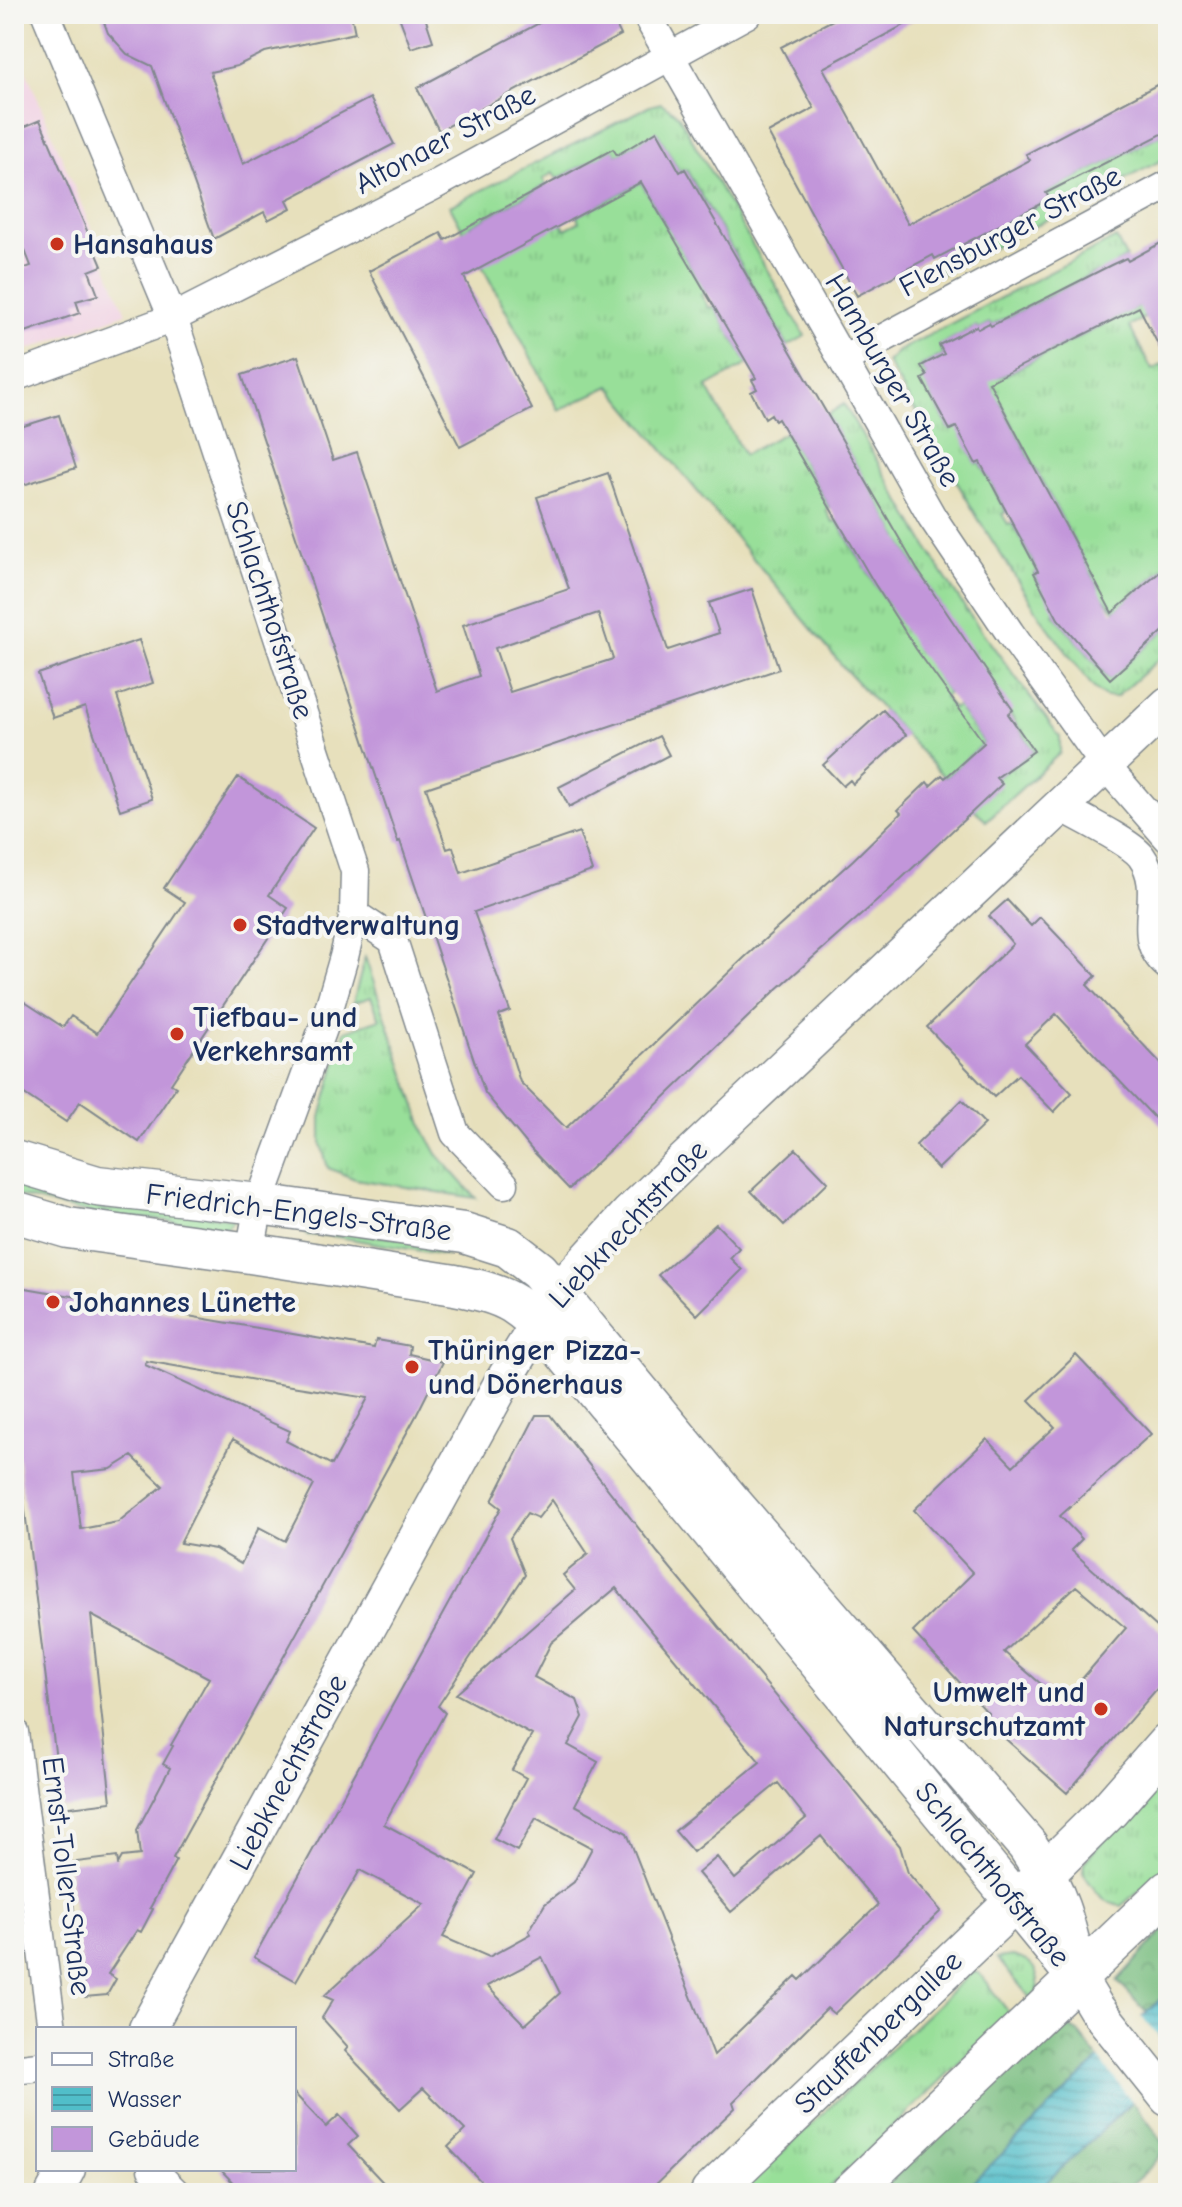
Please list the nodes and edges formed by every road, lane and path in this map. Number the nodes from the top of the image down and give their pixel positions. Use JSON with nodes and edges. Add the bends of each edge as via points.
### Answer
{"nodes":[{"id":1,"x":46,"y":14,"type":"edge"},
{"id":2,"x":646,"y":14,"type":"edge"},
{"id":3,"x":747,"y":14,"type":"edge"},
{"id":4,"x":670,"y":55,"type":"junction"},
{"id":5,"x":1168,"y":185,"type":"edge"},
{"id":6,"x":173,"y":318,"type":"junction"},
{"id":7,"x":843,"y":360,"type":"junction"},
{"id":8,"x":14,"y":377,"type":"edge"},
{"id":9,"x":1168,"y":705,"type":"edge"},
{"id":10,"x":1104,"y":764,"type":"junction"},
{"id":11,"x":1061,"y":807,"type":"junction"},
{"id":12,"x":1168,"y":838,"type":"edge"},
{"id":13,"x":1160,"y":883,"type":"edge"},
{"id":14,"x":354,"y":914,"type":"junction"},
{"id":15,"x":1168,"y":966,"type":"edge"},
{"id":16,"x":17,"y":1164,"type":"edge"},
{"id":17,"x":504,"y":1184,"type":"dead end"},
{"id":18,"x":259,"y":1204,"type":"junction"},
{"id":19,"x":14,"y":1212,"type":"edge"},
{"id":20,"x":250,"y":1253,"type":"junction"},
{"id":21,"x":547,"y":1308,"type":"junction"},
{"id":22,"x":14,"y":1732,"type":"edge"},
{"id":23,"x":1168,"y":1743,"type":"edge"},
{"id":24,"x":1046,"y":1872,"type":"junction"},
{"id":25,"x":1168,"y":1891,"type":"edge"},
{"id":26,"x":1013,"y":1902,"type":"junction"},
{"id":27,"x":1087,"y":1993,"type":"junction"},
{"id":28,"x":52,"y":2027,"type":"edge"},
{"id":29,"x":148,"y":2027,"type":"edge"},
{"id":30,"x":36,"y":2066,"type":"edge"},
{"id":31,"x":14,"y":2069,"type":"edge"},
{"id":32,"x":1168,"y":2098,"type":"edge"},
{"id":33,"x":66,"y":2171,"type":"edge"},
{"id":34,"x":154,"y":2171,"type":"edge"},
{"id":35,"x":54,"y":2193,"type":"edge"},
{"id":36,"x":176,"y":2193,"type":"edge"},
{"id":37,"x":711,"y":2193,"type":"edge"},
{"id":38,"x":851,"y":2193,"type":"edge"}],
"edges":[{"from":1,"to":6,"type":"street","name":"Schlachthofstraße"},
{"from":2,"to":4,"type":"street","name":"Hamburger Straße"},
{"from":3,"to":4,"type":"street","name":"Altonaer Straße"},
{"from":4,"to":6,"type":"street","name":"Altonaer Straße","via":[[433,186]]},
{"from":4,"to":7,"type":"street","name":"Hamburger Straße"},
{"from":5,"to":7,"type":"street","name":"Flensburger Straße"},
{"from":6,"to":8,"type":"street","name":"Altonaer Straße"},
{"from":6,"to":14,"type":"street","name":"Schlachthofstraße","via":[[355,871]]},
{"from":7,"to":10,"type":"street","name":"Hamburger Straße","via":[[932,517]]},
{"from":9,"to":10,"type":"street","name":"Liebknechtstraße"},
{"from":10,"to":11,"type":"street","name":"Liebknechtstraße"},
{"from":10,"to":12,"type":"street","name":"Hamburger Straße"},
{"from":11,"to":13,"type":"street","via":[[1138,852]]},
{"from":11,"to":21,"type":"street","name":"Liebknechtstraße","via":[[630,1213]]},
{"from":13,"to":15,"type":"street","via":[[1150,943]]},
{"from":14,"to":17,"type":"street","via":[[393,940],[455,1133]]},
{"from":14,"to":18,"type":"street","name":"Schlachthofstraße","via":[[324,1026]]},
{"from":16,"to":18,"type":"main road","name":"Friedrich-Engels-Straße","via":[[97,1186]]},
{"from":18,"to":20,"type":"street","name":"Schlachthofstraße"},
{"from":18,"to":21,"type":"main road","name":"Friedrich-Engels-Straße","via":[[487,1239],[508,1247],[539,1271]]},
{"from":19,"to":20,"type":"main road","name":"Friedrich-Engels-Straße","via":[[68,1228]]},
{"from":20,"to":21,"type":"main road","name":"Friedrich-Engels-Straße","via":[[485,1291],[512,1303]]},
{"from":21,"to":24,"type":"main road","name":"Schlachthofstraße","via":[[729,1500]]},
{"from":21,"to":26,"type":"main road","name":"Schlachthofstraße","via":[[765,1596]]},
{"from":21,"to":29,"type":"street","name":"Liebknechtstraße"},
{"from":22,"to":28,"type":"street","name":"Ernst-Toller-Straße"},
{"from":23,"to":24,"type":"main road","name":"Stauffenbergallee"},
{"from":24,"to":26,"type":"main road","name":"Stauffenbergallee"},
{"from":24,"to":27,"type":"main road","name":"Schlachthofstraße"},
{"from":25,"to":27,"type":"main road"},
{"from":26,"to":27,"type":"main road","name":"Schlachthofstraße"},
{"from":26,"to":37,"type":"main road","name":"Stauffenbergallee"},
{"from":27,"to":32,"type":"street"},
{"from":27,"to":38,"type":"main road"},
{"from":30,"to":31,"type":"street"},
{"from":33,"to":35,"type":"street"},
{"from":34,"to":36,"type":"street"}]}
